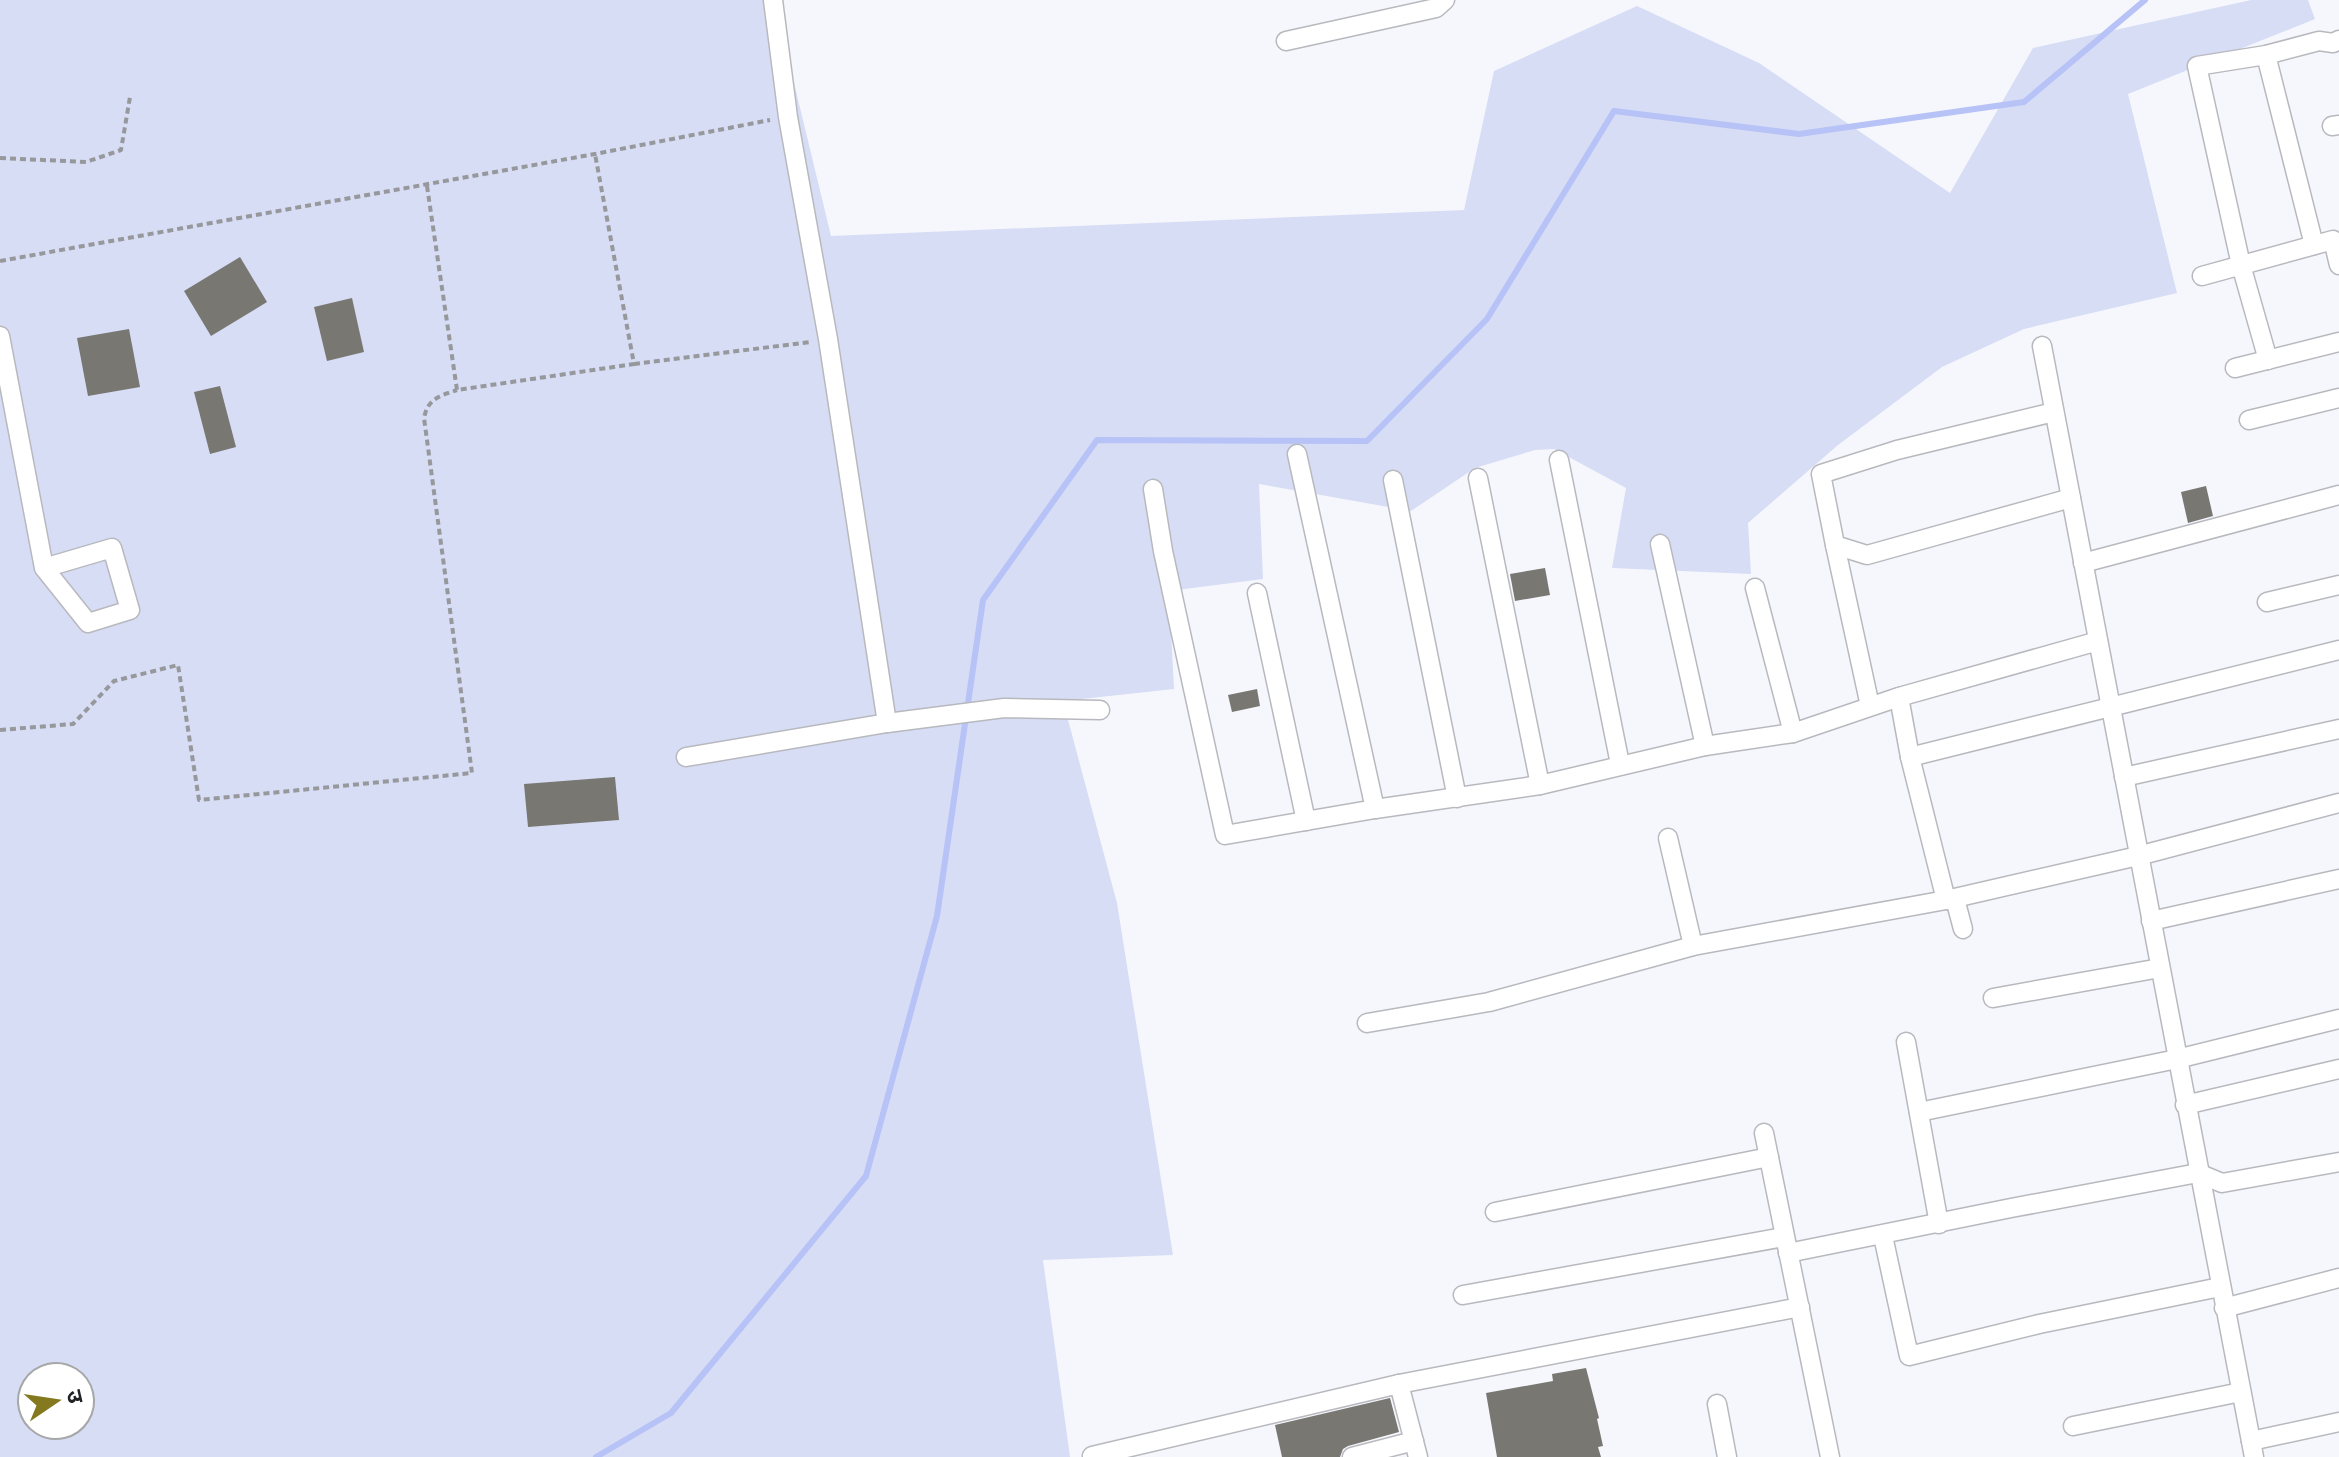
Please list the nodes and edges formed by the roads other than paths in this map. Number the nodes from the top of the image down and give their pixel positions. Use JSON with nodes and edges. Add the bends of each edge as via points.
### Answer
{"nodes":[{"id":1,"x":773,"y":0,"type":"edge"},
{"id":2,"x":1445,"y":0,"type":"edge"},
{"id":3,"x":2339,"y":40,"type":"edge"},
{"id":4,"x":1286,"y":41,"type":"dead end"},
{"id":5,"x":2266,"y":55,"type":"junction"},
{"id":6,"x":2314,"y":245,"type":"junction"},
{"id":7,"x":2241,"y":265,"type":"junction"},
{"id":8,"x":2339,"y":265,"type":"edge"},
{"id":9,"x":2202,"y":276,"type":"dead end"},
{"id":10,"x":0,"y":336,"type":"edge"},
{"id":11,"x":2339,"y":342,"type":"edge"},
{"id":12,"x":2042,"y":346,"type":"dead end"},
{"id":13,"x":2268,"y":360,"type":"junction"},
{"id":14,"x":2235,"y":368,"type":"dead end"},
{"id":15,"x":2339,"y":398,"type":"edge"},
{"id":16,"x":2054,"y":412,"type":"junction"},
{"id":17,"x":2249,"y":420,"type":"dead end"},
{"id":18,"x":1297,"y":454,"type":"dead end"},
{"id":19,"x":1559,"y":460,"type":"dead end"},
{"id":20,"x":1478,"y":478,"type":"dead end"},
{"id":21,"x":1393,"y":480,"type":"dead end"},
{"id":22,"x":1153,"y":489,"type":"dead end"},
{"id":23,"x":2339,"y":495,"type":"edge"},
{"id":24,"x":2071,"y":498,"type":"junction"},
{"id":25,"x":1660,"y":544,"type":"dead end"},
{"id":26,"x":1835,"y":545,"type":"junction"},
{"id":27,"x":2083,"y":563,"type":"junction"},
{"id":28,"x":44,"y":568,"type":"junction"},
{"id":29,"x":2339,"y":585,"type":"edge"},
{"id":30,"x":1755,"y":588,"type":"dead end"},
{"id":31,"x":1257,"y":593,"type":"dead end"},
{"id":32,"x":2267,"y":602,"type":"dead end"},
{"id":33,"x":2098,"y":641,"type":"junction"},
{"id":34,"x":2339,"y":650,"type":"edge"},
{"id":35,"x":1899,"y":697,"type":"junction"},
{"id":36,"x":1870,"y":706,"type":"junction"},
{"id":37,"x":2110,"y":706,"type":"junction"},
{"id":38,"x":1100,"y":710,"type":"dead end"},
{"id":39,"x":887,"y":723,"type":"junction"},
{"id":40,"x":2339,"y":729,"type":"edge"},
{"id":41,"x":1793,"y":733,"type":"junction"},
{"id":42,"x":1705,"y":746,"type":"junction"},
{"id":43,"x":686,"y":757,"type":"dead end"},
{"id":44,"x":1910,"y":757,"type":"junction"},
{"id":45,"x":1620,"y":764,"type":"junction"},
{"id":46,"x":2124,"y":777,"type":"junction"},
{"id":47,"x":1540,"y":785,"type":"junction"},
{"id":48,"x":1457,"y":798,"type":"junction"},
{"id":49,"x":2339,"y":803,"type":"edge"},
{"id":50,"x":1375,"y":809,"type":"junction"},
{"id":51,"x":1306,"y":821,"type":"junction"},
{"id":52,"x":1668,"y":838,"type":"dead end"},
{"id":53,"x":2138,"y":856,"type":"junction"},
{"id":54,"x":2339,"y":879,"type":"edge"},
{"id":55,"x":1951,"y":900,"type":"junction"},
{"id":56,"x":2151,"y":921,"type":"junction"},
{"id":57,"x":1963,"y":929,"type":"dead end"},
{"id":58,"x":1693,"y":946,"type":"junction"},
{"id":59,"x":2160,"y":968,"type":"junction"},
{"id":60,"x":1993,"y":998,"type":"dead end"},
{"id":61,"x":2339,"y":1019,"type":"edge"},
{"id":62,"x":1367,"y":1023,"type":"dead end"},
{"id":63,"x":1906,"y":1042,"type":"dead end"},
{"id":64,"x":2177,"y":1059,"type":"junction"},
{"id":65,"x":2339,"y":1069,"type":"edge"},
{"id":66,"x":2185,"y":1105,"type":"junction"},
{"id":67,"x":1919,"y":1112,"type":"junction"},
{"id":68,"x":1764,"y":1133,"type":"dead end"},
{"id":69,"x":1769,"y":1157,"type":"junction"},
{"id":70,"x":2339,"y":1162,"type":"edge"},
{"id":71,"x":2198,"y":1173,"type":"junction"},
{"id":72,"x":1495,"y":1212,"type":"dead end"},
{"id":73,"x":1939,"y":1224,"type":"junction"},
{"id":74,"x":1883,"y":1236,"type":"junction"},
{"id":75,"x":1786,"y":1245,"type":"junction"},
{"id":76,"x":2339,"y":1278,"type":"edge"},
{"id":77,"x":2220,"y":1287,"type":"junction"},
{"id":78,"x":1463,"y":1295,"type":"dead end"},
{"id":79,"x":1800,"y":1307,"type":"junction"},
{"id":80,"x":2224,"y":1308,"type":"junction"},
{"id":81,"x":1399,"y":1384,"type":"junction"},
{"id":82,"x":2241,"y":1392,"type":"junction"},
{"id":83,"x":1717,"y":1404,"type":"dead end"},
{"id":84,"x":2339,"y":1422,"type":"edge"},
{"id":85,"x":2073,"y":1426,"type":"dead end"},
{"id":86,"x":1416,"y":1449,"type":"edge"},
{"id":87,"x":2252,"y":1449,"type":"edge"},
{"id":88,"x":1092,"y":1456,"type":"edge"},
{"id":89,"x":1352,"y":1457,"type":"edge"},
{"id":90,"x":1727,"y":1457,"type":"edge"},
{"id":91,"x":1830,"y":1457,"type":"edge"}],
"edges":[{"from":1,"to":39,"type":"street"},
{"from":2,"to":4,"type":"street","via":[[1436,8]]},
{"from":3,"to":5,"type":"street"},
{"from":5,"to":6,"type":"street"},
{"from":5,"to":7,"type":"street","via":[[2197,66]]},
{"from":6,"to":7,"type":"street"},
{"from":6,"to":8,"type":"street","via":[[2333,240]]},
{"from":7,"to":9,"type":"street"},
{"from":7,"to":13,"type":"street"},
{"from":10,"to":28,"type":"street"},
{"from":11,"to":13,"type":"street"},
{"from":12,"to":16,"type":"street"},
{"from":13,"to":14,"type":"street"},
{"from":15,"to":17,"type":"street"},
{"from":16,"to":24,"type":"street"},
{"from":16,"to":26,"type":"street","via":[[1821,474]]},
{"from":18,"to":50,"type":"street"},
{"from":19,"to":45,"type":"street"},
{"from":20,"to":47,"type":"street"},
{"from":21,"to":48,"type":"street"},
{"from":22,"to":51,"type":"street","via":[[1225,835]]},
{"from":23,"to":27,"type":"street"},
{"from":24,"to":26,"type":"street","via":[[1867,555]]},
{"from":24,"to":27,"type":"street"},
{"from":25,"to":42,"type":"street"},
{"from":26,"to":36,"type":"street"},
{"from":27,"to":33,"type":"street"},
{"from":28,"to":28,"type":"street","via":[[112,548],[130,610],[88,623]]},
{"from":29,"to":32,"type":"street"},
{"from":30,"to":41,"type":"street"},
{"from":31,"to":51,"type":"street"},
{"from":33,"to":35,"type":"street"},
{"from":33,"to":37,"type":"street"},
{"from":34,"to":37,"type":"street"},
{"from":35,"to":36,"type":"street"},
{"from":35,"to":44,"type":"street"},
{"from":36,"to":41,"type":"street"},
{"from":37,"to":44,"type":"street"},
{"from":37,"to":46,"type":"street"},
{"from":38,"to":39,"type":"street","via":[[1004,708]]},
{"from":39,"to":43,"type":"street"},
{"from":40,"to":46,"type":"street"},
{"from":41,"to":42,"type":"street"},
{"from":42,"to":45,"type":"street"},
{"from":44,"to":55,"type":"street"},
{"from":45,"to":47,"type":"street"},
{"from":46,"to":53,"type":"street"},
{"from":47,"to":48,"type":"street"},
{"from":48,"to":50,"type":"street"},
{"from":49,"to":53,"type":"street"},
{"from":50,"to":51,"type":"street"},
{"from":52,"to":58,"type":"street"},
{"from":53,"to":55,"type":"street"},
{"from":53,"to":56,"type":"street"},
{"from":54,"to":56,"type":"street"},
{"from":55,"to":57,"type":"street"},
{"from":55,"to":58,"type":"street"},
{"from":56,"to":59,"type":"street"},
{"from":58,"to":62,"type":"street","via":[[1489,1002]]},
{"from":59,"to":60,"type":"street"},
{"from":59,"to":64,"type":"street"},
{"from":61,"to":64,"type":"street"},
{"from":63,"to":67,"type":"street"},
{"from":64,"to":66,"type":"street"},
{"from":64,"to":67,"type":"street"},
{"from":65,"to":66,"type":"street"},
{"from":66,"to":71,"type":"street"},
{"from":67,"to":73,"type":"street"},
{"from":68,"to":69,"type":"street"},
{"from":69,"to":72,"type":"street"},
{"from":69,"to":75,"type":"street"},
{"from":70,"to":71,"type":"street","via":[[2222,1183]]},
{"from":71,"to":73,"type":"street"},
{"from":71,"to":77,"type":"street"},
{"from":73,"to":74,"type":"street"},
{"from":74,"to":75,"type":"street"},
{"from":74,"to":77,"type":"street","via":[[1909,1356]]},
{"from":75,"to":78,"type":"street"},
{"from":75,"to":79,"type":"street"},
{"from":76,"to":80,"type":"street"},
{"from":77,"to":80,"type":"street"},
{"from":79,"to":81,"type":"street"},
{"from":79,"to":91,"type":"street"},
{"from":80,"to":82,"type":"street"},
{"from":81,"to":86,"type":"street"},
{"from":81,"to":88,"type":"street"},
{"from":82,"to":85,"type":"street"},
{"from":82,"to":87,"type":"street"},
{"from":83,"to":90,"type":"street"},
{"from":84,"to":87,"type":"street"},
{"from":86,"to":89,"type":"street"}]}
